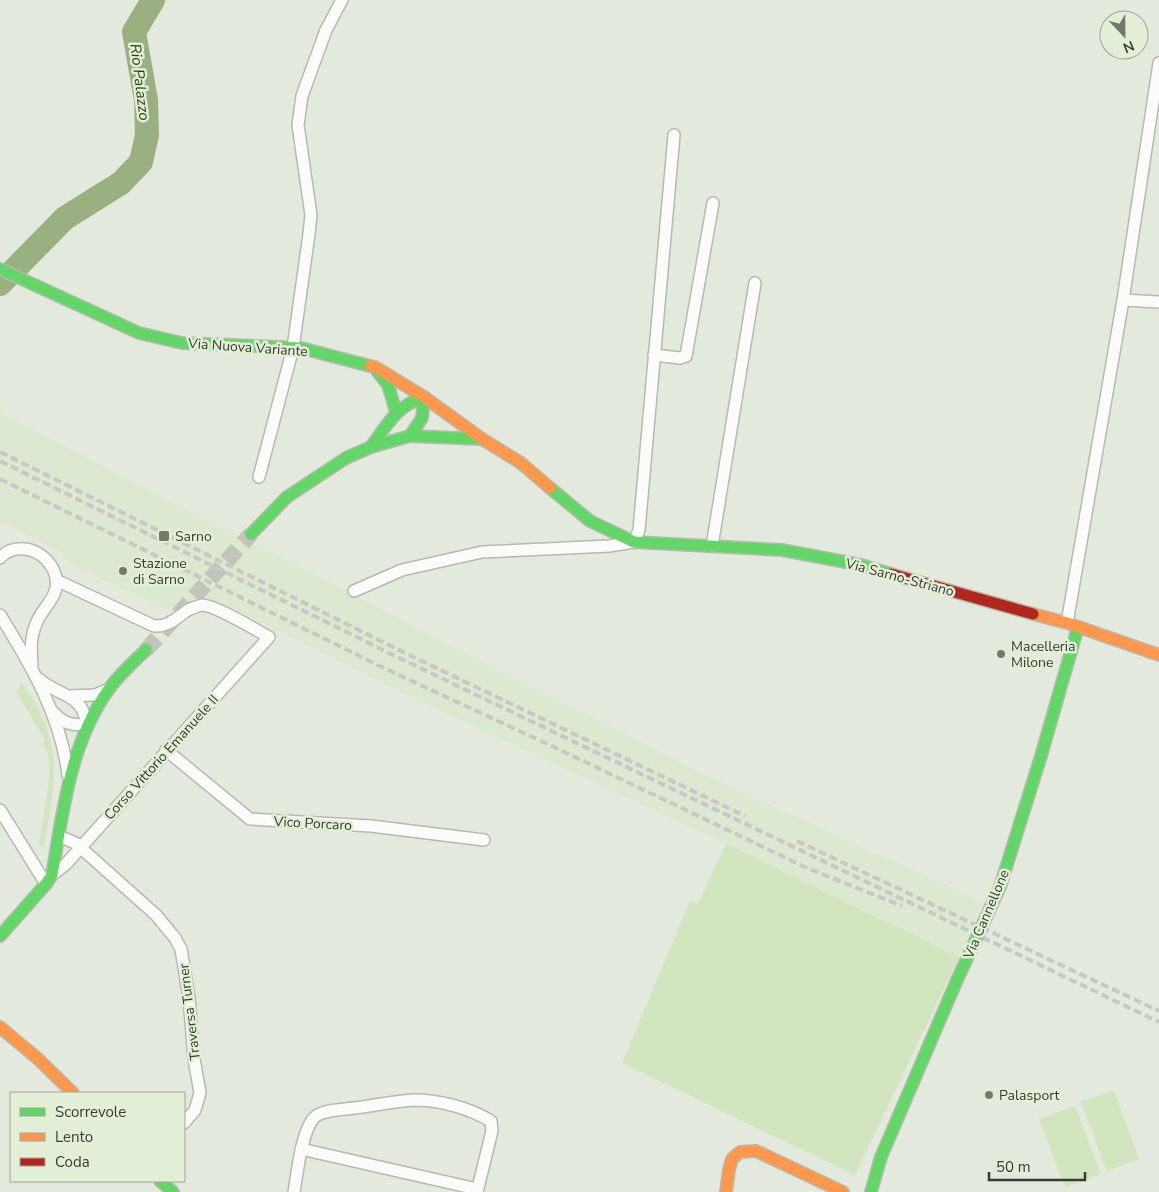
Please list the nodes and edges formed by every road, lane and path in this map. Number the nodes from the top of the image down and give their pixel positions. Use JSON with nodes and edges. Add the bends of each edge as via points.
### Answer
{"nodes":[{"id":1,"x":342,"y":0,"type":"edge"},
{"id":2,"x":1159,"y":63,"type":"edge"},
{"id":3,"x":674,"y":136,"type":"dead end"},
{"id":4,"x":713,"y":203,"type":"dead end"},
{"id":5,"x":0,"y":269,"type":"edge"},
{"id":6,"x":755,"y":283,"type":"dead end"},
{"id":7,"x":1122,"y":300,"type":"junction"},
{"id":8,"x":1159,"y":302,"type":"edge"},
{"id":9,"x":293,"y":348,"type":"junction"},
{"id":10,"x":654,"y":355,"type":"junction"},
{"id":11,"x":375,"y":367,"type":"junction"},
{"id":12,"x":424,"y":397,"type":"junction"},
{"id":13,"x":396,"y":412,"type":"junction"},
{"id":14,"x":410,"y":436,"type":"junction"},
{"id":15,"x":482,"y":439,"type":"junction"},
{"id":16,"x":371,"y":446,"type":"junction"},
{"id":17,"x":259,"y":477,"type":"dead end"},
{"id":18,"x":251,"y":534,"type":"tunnel mouth"},
{"id":19,"x":634,"y":542,"type":"junction"},
{"id":20,"x":712,"y":546,"type":"junction"},
{"id":21,"x":0,"y":558,"type":"edge"},
{"id":22,"x":56,"y":580,"type":"junction"},
{"id":23,"x":354,"y":591,"type":"dead end"},
{"id":24,"x":0,"y":615,"type":"edge"},
{"id":25,"x":1072,"y":625,"type":"junction"},
{"id":26,"x":146,"y":650,"type":"tunnel mouth"},
{"id":27,"x":1159,"y":655,"type":"edge"},
{"id":28,"x":34,"y":672,"type":"junction"},
{"id":29,"x":109,"y":689,"type":"junction"},
{"id":30,"x":68,"y":696,"type":"junction"},
{"id":31,"x":52,"y":711,"type":"junction"},
{"id":32,"x":88,"y":724,"type":"junction"},
{"id":33,"x":166,"y":750,"type":"junction"},
{"id":34,"x":68,"y":782,"type":"junction"},
{"id":35,"x":0,"y":810,"type":"edge"},
{"id":36,"x":59,"y":836,"type":"junction"},
{"id":37,"x":484,"y":840,"type":"dead end"},
{"id":38,"x":81,"y":847,"type":"junction"},
{"id":39,"x":49,"y":880,"type":"junction"},
{"id":40,"x":0,"y":936,"type":"edge"},
{"id":41,"x":0,"y":1026,"type":"edge"},
{"id":42,"x":72,"y":1092,"type":"edge"},
{"id":43,"x":185,"y":1122,"type":"edge"},
{"id":44,"x":301,"y":1149,"type":"junction"},
{"id":45,"x":161,"y":1182,"type":"edge"},
{"id":46,"x":477,"y":1191,"type":"edge"},
{"id":47,"x":173,"y":1192,"type":"edge"},
{"id":48,"x":294,"y":1192,"type":"edge"},
{"id":49,"x":726,"y":1192,"type":"edge"},
{"id":50,"x":842,"y":1192,"type":"edge"},
{"id":51,"x":871,"y":1192,"type":"edge"}],
"edges":[{"from":1,"to":9,"type":"street","via":[[326,30],[302,96],[298,125],[311,215]]},
{"from":2,"to":7,"type":"street"},
{"from":3,"to":10,"type":"street"},
{"from":4,"to":10,"type":"street","via":[[686,356]]},
{"from":5,"to":9,"type":"main road","name":"Via Nuova Variante","via":[[139,333],[182,343]]},
{"from":6,"to":20,"type":"street"},
{"from":7,"to":8,"type":"street"},
{"from":7,"to":25,"type":"street"},
{"from":9,"to":11,"type":"main road","name":"Via Nuova Variante"},
{"from":9,"to":17,"type":"street"},
{"from":10,"to":19,"type":"street","via":[[639,530]]},
{"from":11,"to":12,"type":"main road","name":"Via Nuova Variante"},
{"from":11,"to":13,"type":"main road","via":[[388,385]]},
{"from":12,"to":13,"type":"main road","via":[[410,400]]},
{"from":12,"to":14,"type":"main road","via":[[422,421]]},
{"from":12,"to":15,"type":"main road","name":"Via Nuova Variante"},
{"from":13,"to":16,"type":"main road"},
{"from":14,"to":15,"type":"main road"},
{"from":14,"to":16,"type":"main road"},
{"from":15,"to":19,"type":"main road","name":"Via Nuova Variante","via":[[521,462],[590,521]]},
{"from":16,"to":18,"type":"main road","via":[[346,458],[288,497]]},
{"from":19,"to":20,"type":"main road","name":"Via Sarno-Striano"},
{"from":19,"to":23,"type":"street","via":[[482,552],[402,570]]},
{"from":20,"to":25,"type":"main road","name":"Via Sarno-Striano","via":[[782,550],[861,564]]},
{"from":21,"to":22,"type":"street","via":[[19,549],[36,552],[48,561]]},
{"from":22,"to":28,"type":"street","via":[[54,595],[33,633]]},
{"from":22,"to":33,"type":"street","name":"Corso Vittorio Emanuele II","via":[[154,626],[168,625],[188,610],[202,605],[269,637]]},
{"from":24,"to":28,"type":"street"},
{"from":25,"to":27,"type":"main road","name":"Via Sarno-Striano"},
{"from":25,"to":51,"type":"main road","name":"Via Cannellone","bridge":true,"via":[[1041,756],[1000,888],[881,1157]]},
{"from":26,"to":29,"type":"main road"},
{"from":28,"to":30,"type":"street","via":[[47,687]]},
{"from":28,"to":31,"type":"street"},
{"from":29,"to":30,"type":"street","via":[[95,695]]},
{"from":29,"to":32,"type":"main road"},
{"from":30,"to":32,"type":"street","via":[[82,709]]},
{"from":31,"to":32,"type":"street","via":[[67,724]]},
{"from":31,"to":34,"type":"street","via":[[65,752]]},
{"from":32,"to":34,"type":"main road"},
{"from":33,"to":37,"type":"street","name":"Vico Porcaro","via":[[250,819],[371,826]]},
{"from":33,"to":38,"type":"street","name":"Corso Vittorio Emanuele II"},
{"from":34,"to":36,"type":"main road"},
{"from":35,"to":39,"type":"street"},
{"from":36,"to":38,"type":"street","name":"Traversa Turner"},
{"from":36,"to":39,"type":"main road"},
{"from":38,"to":39,"type":"street","name":"Corso Vittorio Emanuele II"},
{"from":38,"to":43,"type":"street","name":"Traversa Turner","via":[[156,915],[181,949],[200,1093],[195,1110]]},
{"from":39,"to":40,"type":"main road","name":"Corso Vittorio Emanuele II"},
{"from":41,"to":42,"type":"main road"},
{"from":44,"to":46,"type":"street"},
{"from":44,"to":46,"type":"street","via":[[316,1116],[330,1111],[414,1100],[445,1103],[491,1121],[492,1131]]},
{"from":44,"to":48,"type":"street"},
{"from":45,"to":47,"type":"main road"},
{"from":49,"to":50,"type":"main road","via":[[732,1158],[741,1152],[756,1151]]}]}
